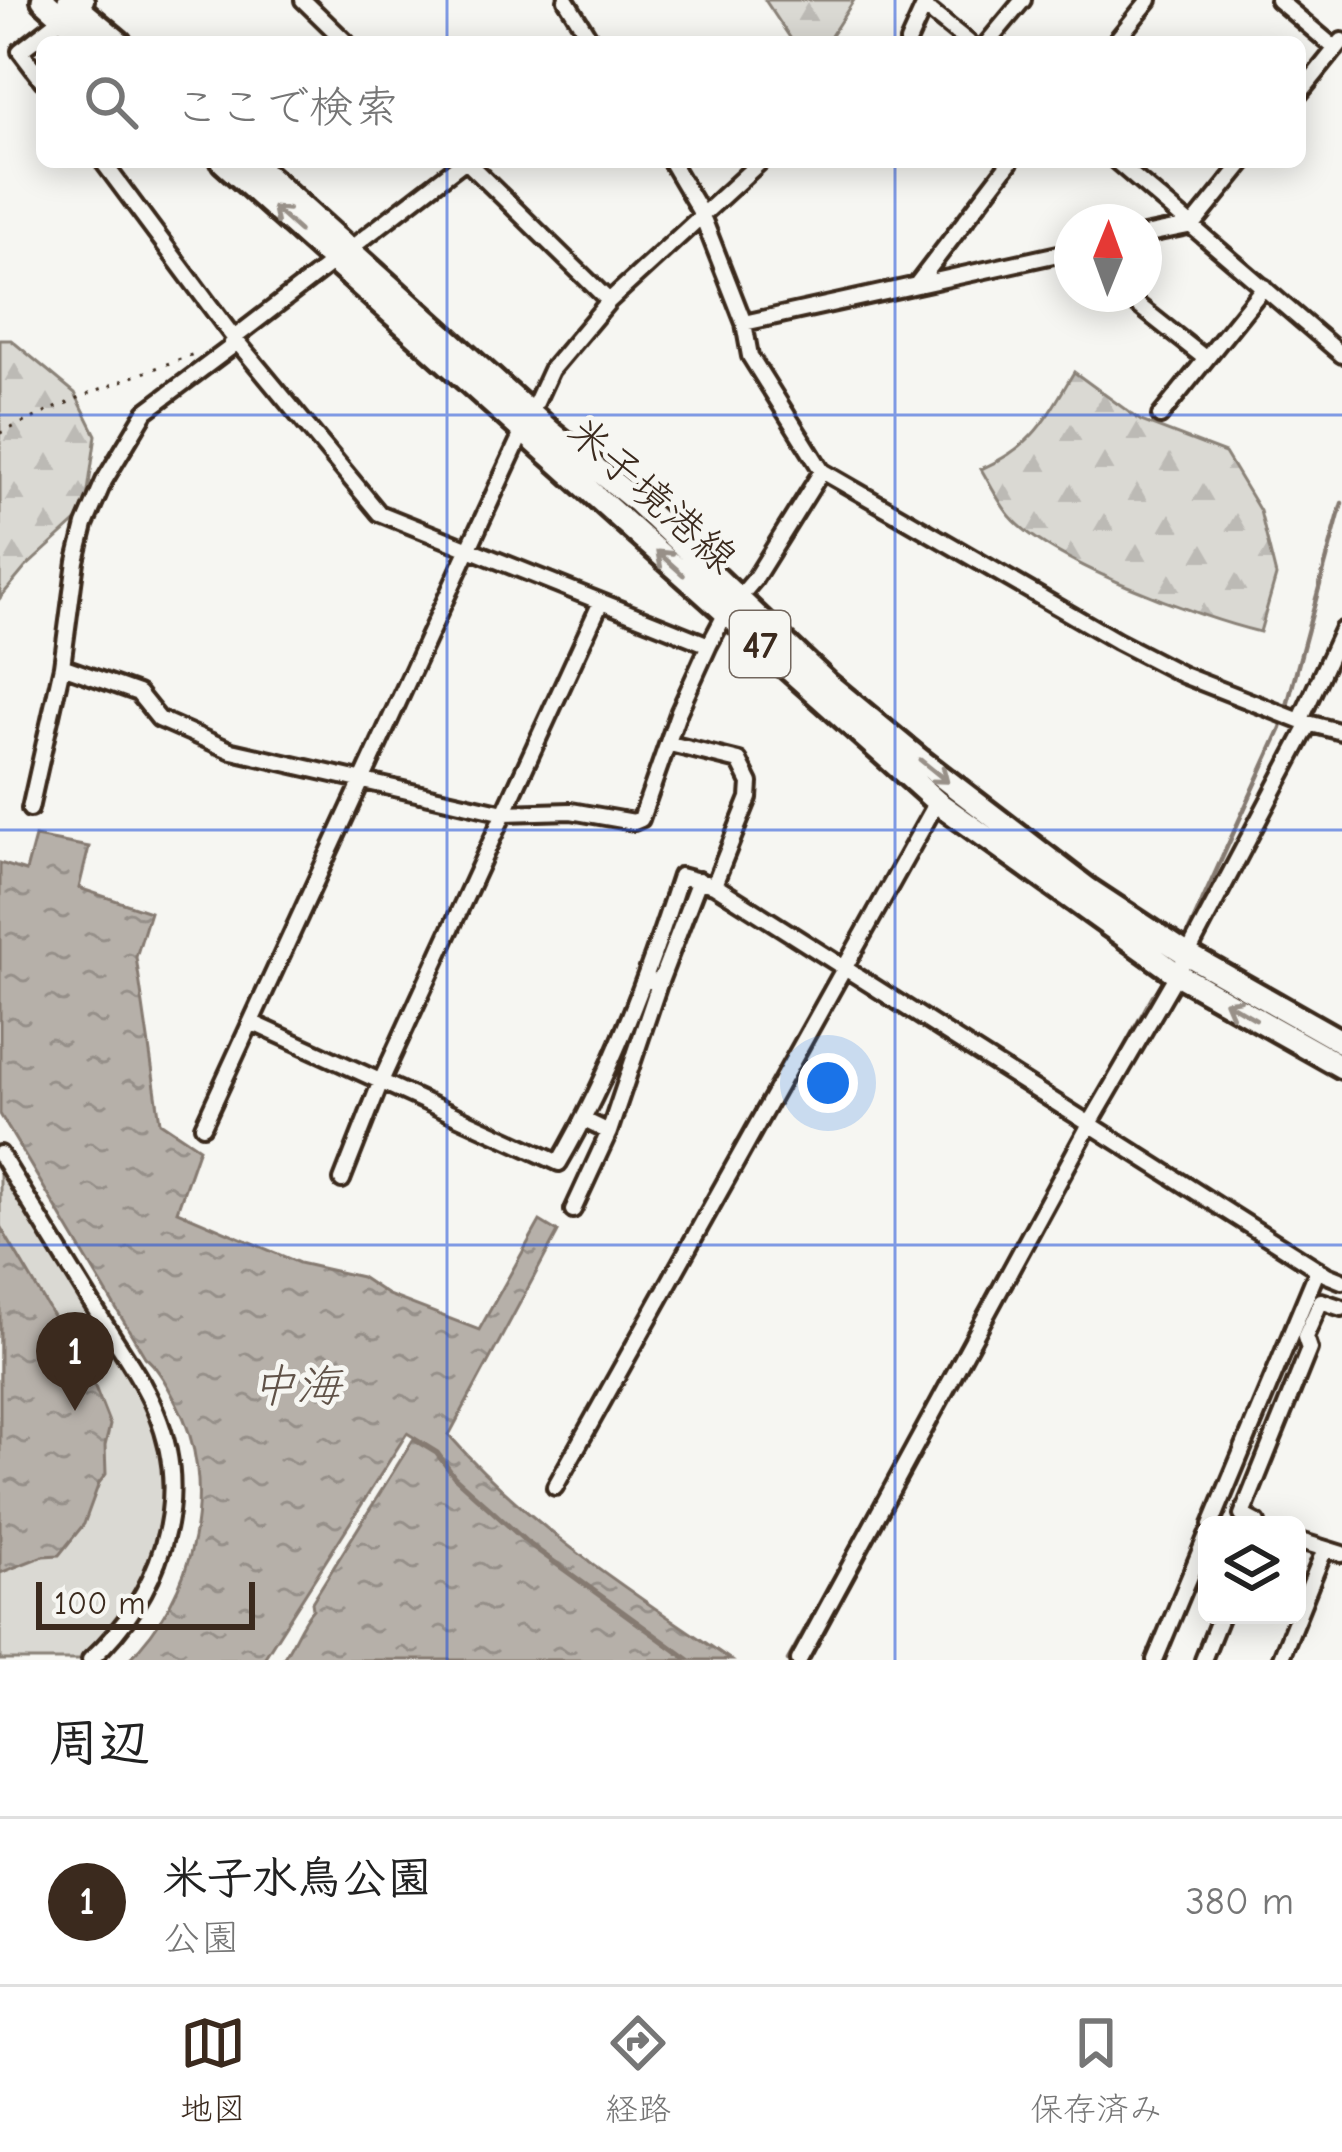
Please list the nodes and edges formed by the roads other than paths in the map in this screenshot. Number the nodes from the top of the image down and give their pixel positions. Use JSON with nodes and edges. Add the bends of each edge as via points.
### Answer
{"nodes":[{"id":1,"x":43,"y":0,"type":"edge"},
{"id":2,"x":303,"y":0,"type":"edge"},
{"id":3,"x":566,"y":0,"type":"edge"},
{"id":4,"x":1023,"y":0,"type":"edge"},
{"id":5,"x":1149,"y":0,"type":"edge"},
{"id":6,"x":1278,"y":0,"type":"edge"},
{"id":7,"x":74,"y":6,"type":"edge"},
{"id":8,"x":926,"y":6,"type":"edge"},
{"id":9,"x":38,"y":36,"type":"edge"},
{"id":10,"x":87,"y":36,"type":"edge"},
{"id":11,"x":111,"y":36,"type":"edge"},
{"id":12,"x":340,"y":36,"type":"edge"},
{"id":13,"x":588,"y":36,"type":"edge"},
{"id":14,"x":911,"y":36,"type":"edge"},
{"id":15,"x":961,"y":36,"type":"edge"},
{"id":16,"x":993,"y":36,"type":"edge"},
{"id":17,"x":1119,"y":36,"type":"edge"},
{"id":18,"x":36,"y":38,"type":"edge"},
{"id":19,"x":1339,"y":45,"type":"edge"},
{"id":20,"x":36,"y":72,"type":"edge"},
{"id":21,"x":1306,"y":86,"type":"edge"},
{"id":22,"x":108,"y":168,"type":"edge"},
{"id":23,"x":231,"y":168,"type":"edge"},
{"id":24,"x":258,"y":168,"type":"edge"},
{"id":25,"x":457,"y":168,"type":"edge"},
{"id":26,"x":471,"y":168,"type":"edge"},
{"id":27,"x":675,"y":168,"type":"edge"},
{"id":28,"x":753,"y":168,"type":"edge"},
{"id":29,"x":1005,"y":168,"type":"edge"},
{"id":30,"x":1124,"y":168,"type":"edge"},
{"id":31,"x":1239,"y":168,"type":"edge"},
{"id":32,"x":701,"y":213,"type":"junction"},
{"id":33,"x":1193,"y":225,"type":"junction"},
{"id":34,"x":1162,"y":232,"type":"edge"},
{"id":35,"x":340,"y":254,"type":"junction"},
{"id":36,"x":1054,"y":255,"type":"edge"},
{"id":37,"x":917,"y":284,"type":"junction"},
{"id":38,"x":1264,"y":287,"type":"junction"},
{"id":39,"x":609,"y":302,"type":"junction"},
{"id":40,"x":1146,"y":312,"type":"edge"},
{"id":41,"x":743,"y":323,"type":"junction"},
{"id":42,"x":235,"y":338,"type":"junction"},
{"id":43,"x":1342,"y":355,"type":"edge"},
{"id":44,"x":1205,"y":359,"type":"junction"},
{"id":45,"x":1160,"y":416,"type":"dead end"},
{"id":46,"x":527,"y":422,"type":"junction"},
{"id":47,"x":822,"y":471,"type":"junction"},
{"id":48,"x":469,"y":547,"type":"junction"},
{"id":49,"x":601,"y":602,"type":"junction"},
{"id":50,"x":733,"y":605,"type":"junction"},
{"id":51,"x":1342,"y":630,"type":"edge"},
{"id":52,"x":709,"y":645,"type":"junction"},
{"id":53,"x":62,"y":667,"type":"junction"},
{"id":54,"x":1305,"y":722,"type":"junction"},
{"id":55,"x":1342,"y":732,"type":"edge"},
{"id":56,"x":670,"y":744,"type":"junction"},
{"id":57,"x":360,"y":779,"type":"junction"},
{"id":58,"x":937,"y":802,"type":"junction"},
{"id":59,"x":30,"y":809,"type":"dead end"},
{"id":60,"x":504,"y":813,"type":"junction"},
{"id":61,"x":707,"y":883,"type":"junction"},
{"id":62,"x":1181,"y":963,"type":"junction"},
{"id":63,"x":846,"y":967,"type":"junction"},
{"id":64,"x":653,"y":981,"type":"junction"},
{"id":65,"x":251,"y":1022,"type":"junction"},
{"id":66,"x":1342,"y":1042,"type":"edge"},
{"id":67,"x":1342,"y":1067,"type":"edge"},
{"id":68,"x":381,"y":1081,"type":"junction"},
{"id":69,"x":584,"y":1120,"type":"junction"},
{"id":70,"x":1091,"y":1121,"type":"junction"},
{"id":71,"x":203,"y":1126,"type":"dead end"},
{"id":72,"x":609,"y":1132,"type":"junction"},
{"id":73,"x":0,"y":1154,"type":"edge"},
{"id":74,"x":342,"y":1180,"type":"dead end"},
{"id":75,"x":573,"y":1210,"type":"dead end"},
{"id":76,"x":1318,"y":1269,"type":"junction"},
{"id":77,"x":1342,"y":1281,"type":"edge"},
{"id":78,"x":1342,"y":1308,"type":"edge"},
{"id":79,"x":555,"y":1487,"type":"dead end"},
{"id":80,"x":1215,"y":1516,"type":"edge"},
{"id":81,"x":1244,"y":1516,"type":"edge"},
{"id":82,"x":1306,"y":1544,"type":"edge"},
{"id":83,"x":1324,"y":1551,"type":"junction"},
{"id":84,"x":1342,"y":1554,"type":"edge"},
{"id":85,"x":1198,"y":1557,"type":"edge"},
{"id":86,"x":1217,"y":1624,"type":"edge"},
{"id":87,"x":90,"y":1660,"type":"edge"},
{"id":88,"x":799,"y":1660,"type":"edge"},
{"id":89,"x":1155,"y":1660,"type":"edge"},
{"id":90,"x":1203,"y":1660,"type":"edge"},
{"id":91,"x":1280,"y":1660,"type":"edge"}],
"edges":[{"from":1,"to":7,"type":"main road"},
{"from":2,"to":12,"type":"street"},
{"from":3,"to":13,"type":"street"},
{"from":4,"to":16,"type":"street"},
{"from":5,"to":17,"type":"street"},
{"from":6,"to":19,"type":"street"},
{"from":7,"to":9,"type":"street"},
{"from":7,"to":10,"type":"main road"},
{"from":7,"to":11,"type":"main road"},
{"from":8,"to":14,"type":"street"},
{"from":8,"to":15,"type":"street"},
{"from":18,"to":20,"type":"street","via":[[20,51]]},
{"from":19,"to":21,"type":"street"},
{"from":22,"to":42,"type":"street"},
{"from":35,"to":23,"type":"main road","name":"米子境港線","number":"47","one_way":true},
{"from":24,"to":35,"type":"main road","name":"米子境港線","number":"47"},
{"from":25,"to":35,"type":"street"},
{"from":26,"to":39,"type":"street"},
{"from":27,"to":32,"type":"street"},
{"from":28,"to":32,"type":"street"},
{"from":29,"to":37,"type":"street"},
{"from":30,"to":33,"type":"street"},
{"from":31,"to":33,"type":"street"},
{"from":32,"to":39,"type":"street"},
{"from":32,"to":41,"type":"street"},
{"from":33,"to":34,"type":"street"},
{"from":33,"to":38,"type":"street"},
{"from":35,"to":42,"type":"street"},
{"from":35,"to":46,"type":"main road","name":"米子境港線","number":"47"},
{"from":36,"to":37,"type":"street"},
{"from":37,"to":41,"type":"street"},
{"from":38,"to":43,"type":"street"},
{"from":38,"to":44,"type":"street"},
{"from":39,"to":46,"type":"street","via":[[551,370]]},
{"from":40,"to":44,"type":"street"},
{"from":41,"to":47,"type":"street","via":[[750,356]]},
{"from":42,"to":48,"type":"street","via":[[379,513]]},
{"from":42,"to":53,"type":"street","via":[[146,411],[104,481],[76,561]]},
{"from":44,"to":45,"type":"street"},
{"from":46,"to":48,"type":"street"},
{"from":46,"to":50,"type":"main road","name":"米子境港線","number":"47"},
{"from":47,"to":50,"type":"street"},
{"from":47,"to":54,"type":"street","via":[[1117,641]]},
{"from":48,"to":49,"type":"street"},
{"from":48,"to":57,"type":"street"},
{"from":49,"to":52,"type":"street"},
{"from":49,"to":60,"type":"street"},
{"from":50,"to":52,"type":"street"},
{"from":50,"to":58,"type":"main road","name":"米子境港線","number":"47"},
{"from":50,"to":62,"type":"main road","name":"米子境港線","number":"47","one_way":true},
{"from":51,"to":54,"type":"street"},
{"from":52,"to":56,"type":"street"},
{"from":53,"to":57,"type":"street","via":[[138,693],[160,719],[232,751]]},
{"from":53,"to":59,"type":"street"},
{"from":54,"to":55,"type":"street"},
{"from":54,"to":62,"type":"street"},
{"from":56,"to":60,"type":"street","via":[[634,823],[571,811]]},
{"from":56,"to":61,"type":"street","via":[[739,761],[750,783]]},
{"from":57,"to":60,"type":"street"},
{"from":57,"to":65,"type":"street"},
{"from":58,"to":62,"type":"main road","name":"米子境港線","number":"47"},
{"from":58,"to":63,"type":"street"},
{"from":60,"to":68,"type":"street"},
{"from":61,"to":63,"type":"street"},
{"from":61,"to":64,"type":"street","via":[[680,876]]},
{"from":62,"to":66,"type":"main road","name":"米子境港線","number":"47"},
{"from":67,"to":62,"type":"main road","name":"米子境港線","number":"47","one_way":true},
{"from":62,"to":70,"type":"street"},
{"from":63,"to":70,"type":"street"},
{"from":63,"to":79,"type":"street"},
{"from":64,"to":69,"type":"street"},
{"from":64,"to":72,"type":"street"},
{"from":65,"to":68,"type":"street"},
{"from":65,"to":71,"type":"street"},
{"from":68,"to":69,"type":"street","via":[[559,1163]]},
{"from":68,"to":74,"type":"street"},
{"from":69,"to":72,"type":"street"},
{"from":70,"to":76,"type":"street"},
{"from":70,"to":88,"type":"street"},
{"from":72,"to":75,"type":"street"},
{"from":73,"to":87,"type":"street","via":[[148,1395],[168,1449],[171,1504],[158,1564],[129,1618]]},
{"from":76,"to":77,"type":"street"},
{"from":76,"to":80,"type":"street"},
{"from":78,"to":81,"type":"street","via":[[1321,1301]]},
{"from":82,"to":83,"type":"street"},
{"from":83,"to":84,"type":"street"},
{"from":83,"to":91,"type":"street"},
{"from":85,"to":89,"type":"street"},
{"from":86,"to":90,"type":"street"}]}
